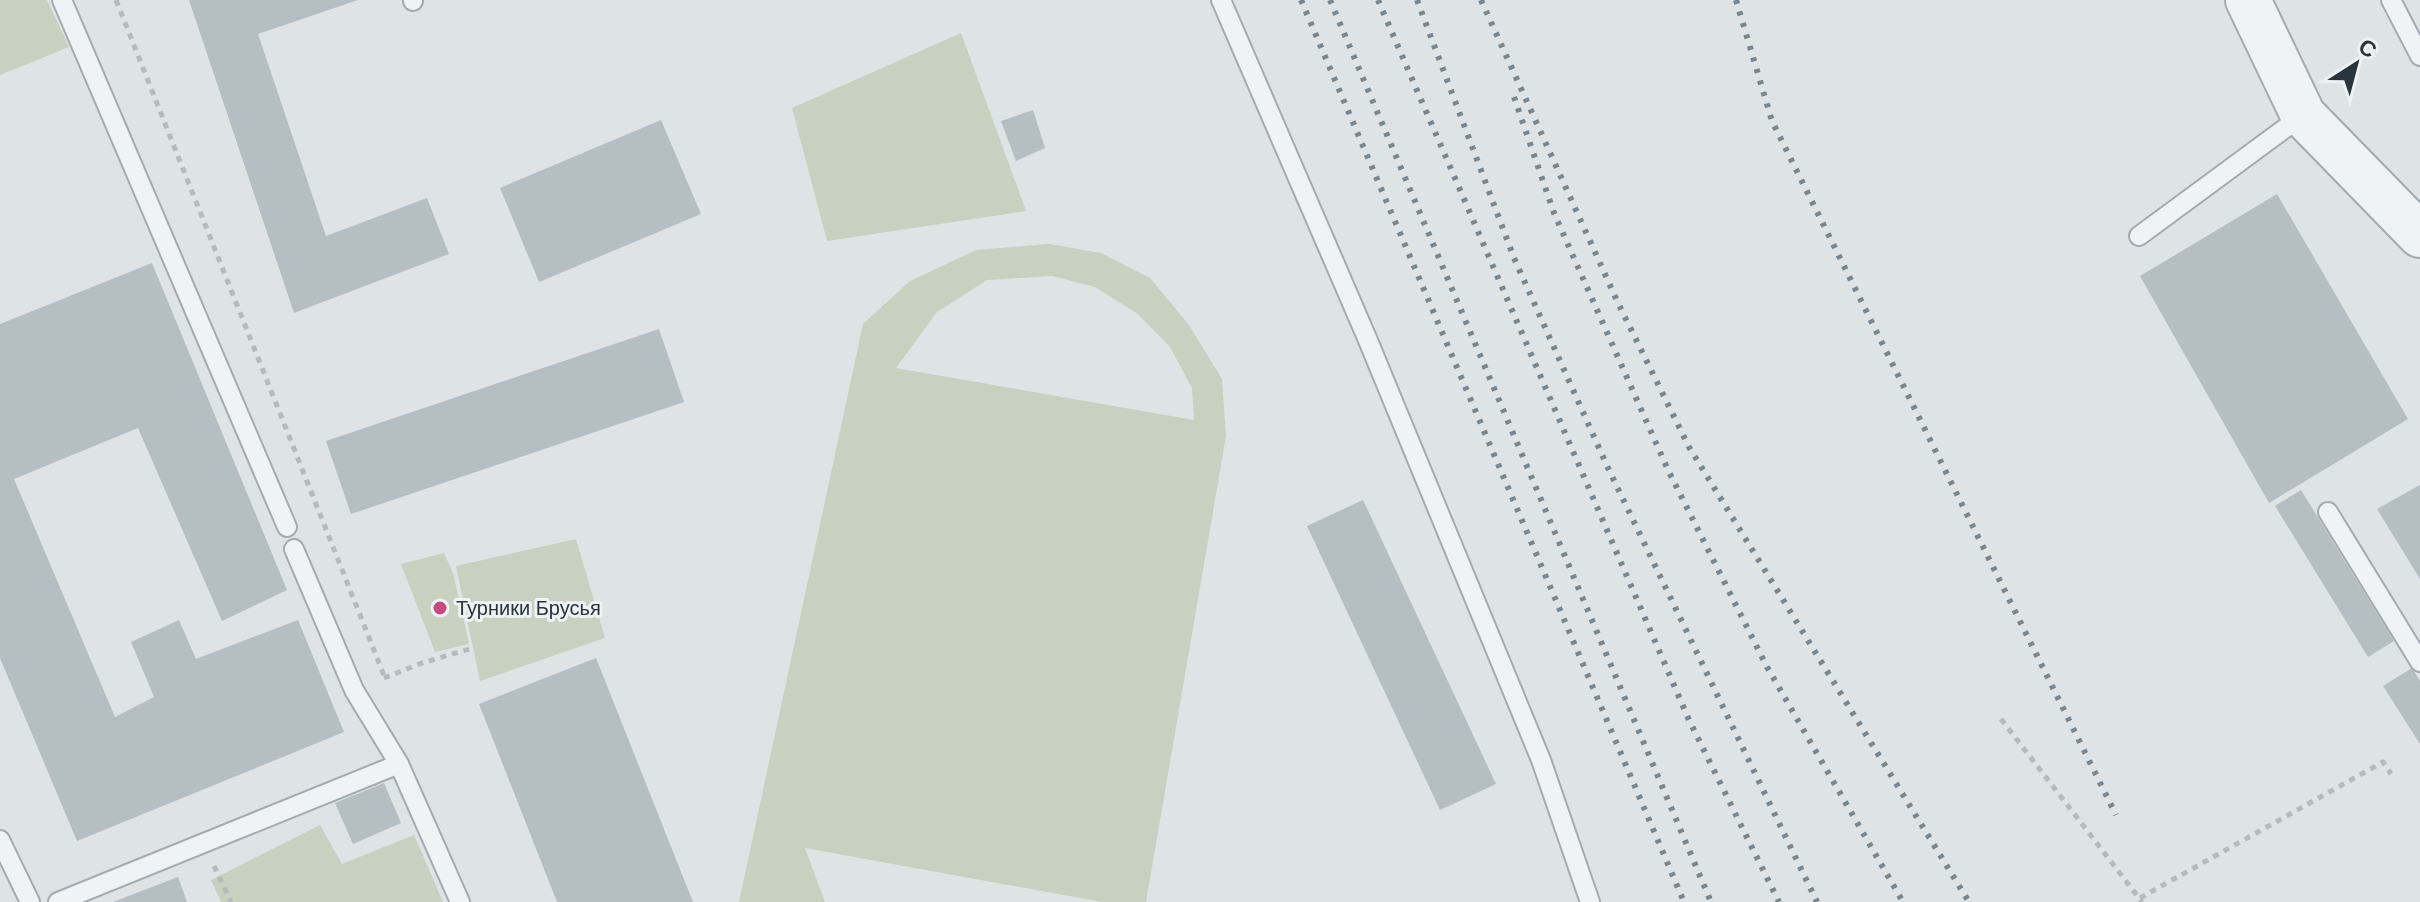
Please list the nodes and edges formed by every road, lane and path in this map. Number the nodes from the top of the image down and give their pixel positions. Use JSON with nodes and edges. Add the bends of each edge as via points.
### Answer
{"nodes":[{"id":1,"x":62,"y":0,"type":"edge"},
{"id":2,"x":116,"y":0,"type":"edge"},
{"id":3,"x":1221,"y":0,"type":"edge"},
{"id":4,"x":2248,"y":0,"type":"edge"},
{"id":5,"x":2391,"y":0,"type":"edge"},
{"id":6,"x":2420,"y":56,"type":"edge"},
{"id":7,"x":2303,"y":115,"type":"junction"},
{"id":8,"x":2413,"y":218,"type":"edge"},
{"id":9,"x":2139,"y":236,"type":"dead end"},
{"id":10,"x":2328,"y":512,"type":"dead end"},
{"id":11,"x":287,"y":527,"type":"dead end"},
{"id":12,"x":294,"y":549,"type":"dead end"},
{"id":13,"x":473,"y":648,"type":"dead end"},
{"id":14,"x":2420,"y":662,"type":"edge"},
{"id":15,"x":385,"y":678,"type":"junction"},
{"id":16,"x":354,"y":690,"type":"junction"},
{"id":17,"x":2001,"y":719,"type":"dead end"},
{"id":18,"x":399,"y":764,"type":"junction"},
{"id":19,"x":2391,"y":774,"type":"dead end"},
{"id":20,"x":0,"y":840,"type":"edge"},
{"id":21,"x":204,"y":844,"type":"junction"},
{"id":22,"x":2141,"y":900,"type":"edge"},
{"id":23,"x":30,"y":902,"type":"edge"},
{"id":24,"x":58,"y":902,"type":"edge"},
{"id":25,"x":231,"y":902,"type":"edge"},
{"id":26,"x":460,"y":902,"type":"edge"},
{"id":27,"x":1590,"y":902,"type":"edge"}],
"edges":[{"from":1,"to":11,"type":"lane"},
{"from":2,"to":15,"type":"path"},
{"from":3,"to":27,"type":"lane","via":[[1541,760]]},
{"from":4,"to":7,"type":"street"},
{"from":5,"to":6,"type":"lane"},
{"from":7,"to":8,"type":"street"},
{"from":7,"to":9,"type":"lane"},
{"from":10,"to":14,"type":"lane"},
{"from":12,"to":16,"type":"lane"},
{"from":13,"to":15,"type":"path"},
{"from":15,"to":16,"type":"path"},
{"from":16,"to":18,"type":"lane"},
{"from":17,"to":22,"type":"path"},
{"from":18,"to":21,"type":"lane"},
{"from":18,"to":26,"type":"lane"},
{"from":19,"to":22,"type":"path","via":[[2383,762]]},
{"from":20,"to":23,"type":"lane"},
{"from":21,"to":24,"type":"lane"},
{"from":21,"to":25,"type":"path"}]}
